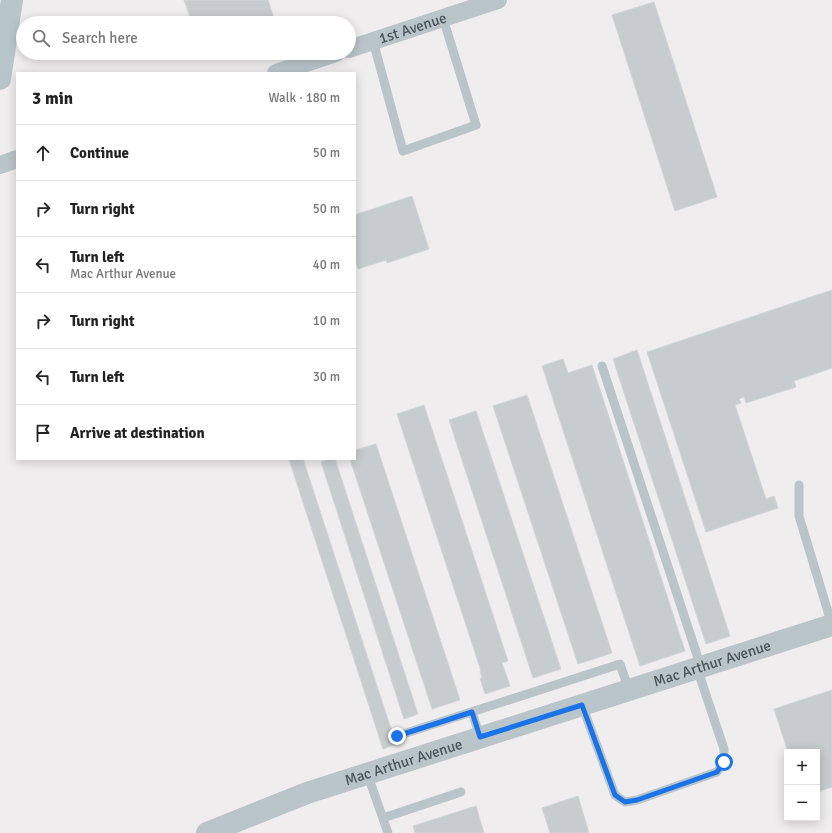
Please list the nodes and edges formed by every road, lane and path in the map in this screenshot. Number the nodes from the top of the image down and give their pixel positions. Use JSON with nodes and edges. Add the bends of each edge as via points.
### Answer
{"nodes":[{"id":1,"x":12,"y":0,"type":"edge"},
{"id":2,"x":498,"y":0,"type":"edge"},
{"id":3,"x":443,"y":18,"type":"junction"},
{"id":4,"x":373,"y":41,"type":"junction"},
{"id":5,"x":356,"y":47,"type":"edge"},
{"id":6,"x":315,"y":60,"type":"edge"},
{"id":7,"x":279,"y":72,"type":"edge"},
{"id":8,"x":0,"y":79,"type":"edge"},
{"id":9,"x":16,"y":160,"type":"edge"},
{"id":10,"x":0,"y":165,"type":"edge"},
{"id":11,"x":602,"y":366,"type":"dead end"},
{"id":12,"x":799,"y":485,"type":"dead end"},
{"id":13,"x":832,"y":625,"type":"edge"},
{"id":14,"x":699,"y":668,"type":"junction"},
{"id":15,"x":629,"y":690,"type":"junction"},
{"id":16,"x":582,"y":705,"type":"junction"},
{"id":17,"x":472,"y":712,"type":"junction"},
{"id":18,"x":397,"y":736,"type":"dead end"},
{"id":19,"x":480,"y":737,"type":"junction"},
{"id":20,"x":367,"y":773,"type":"junction"},
{"id":21,"x":461,"y":792,"type":"dead end"},
{"id":22,"x":383,"y":818,"type":"junction"},
{"id":23,"x":207,"y":833,"type":"edge"},
{"id":24,"x":388,"y":833,"type":"edge"}],
"edges":[{"from":1,"to":8,"type":"main road"},
{"from":2,"to":3,"type":"street","name":"1st Avenue"},
{"from":3,"to":4,"type":"street","name":"1st Avenue"},
{"from":3,"to":4,"type":"lane","via":[[476,125],[403,151]]},
{"from":4,"to":5,"type":"street","name":"1st Avenue"},
{"from":6,"to":7,"type":"street"},
{"from":9,"to":10,"type":"street"},
{"from":11,"to":14,"type":"lane"},
{"from":12,"to":13,"type":"lane","via":[[799,516]]},
{"from":13,"to":14,"type":"street","name":"Mac Arthur Avenue"},
{"from":14,"to":15,"type":"street","name":"Mac Arthur Avenue"},
{"from":14,"to":16,"type":"lane","via":[[724,749],[724,762],[717,772],[637,800],[625,802],[615,795]]},
{"from":15,"to":16,"type":"street","name":"Mac Arthur Avenue"},
{"from":15,"to":17,"type":"lane","via":[[620,664]]},
{"from":16,"to":19,"type":"street","name":"Mac Arthur Avenue"},
{"from":17,"to":18,"type":"lane"},
{"from":17,"to":19,"type":"lane"},
{"from":19,"to":20,"type":"street","name":"Mac Arthur Avenue"},
{"from":20,"to":22,"type":"lane"},
{"from":20,"to":23,"type":"street","name":"Mac Arthur Avenue","via":[[307,793]]},
{"from":21,"to":22,"type":"lane"},
{"from":22,"to":24,"type":"lane"}]}
